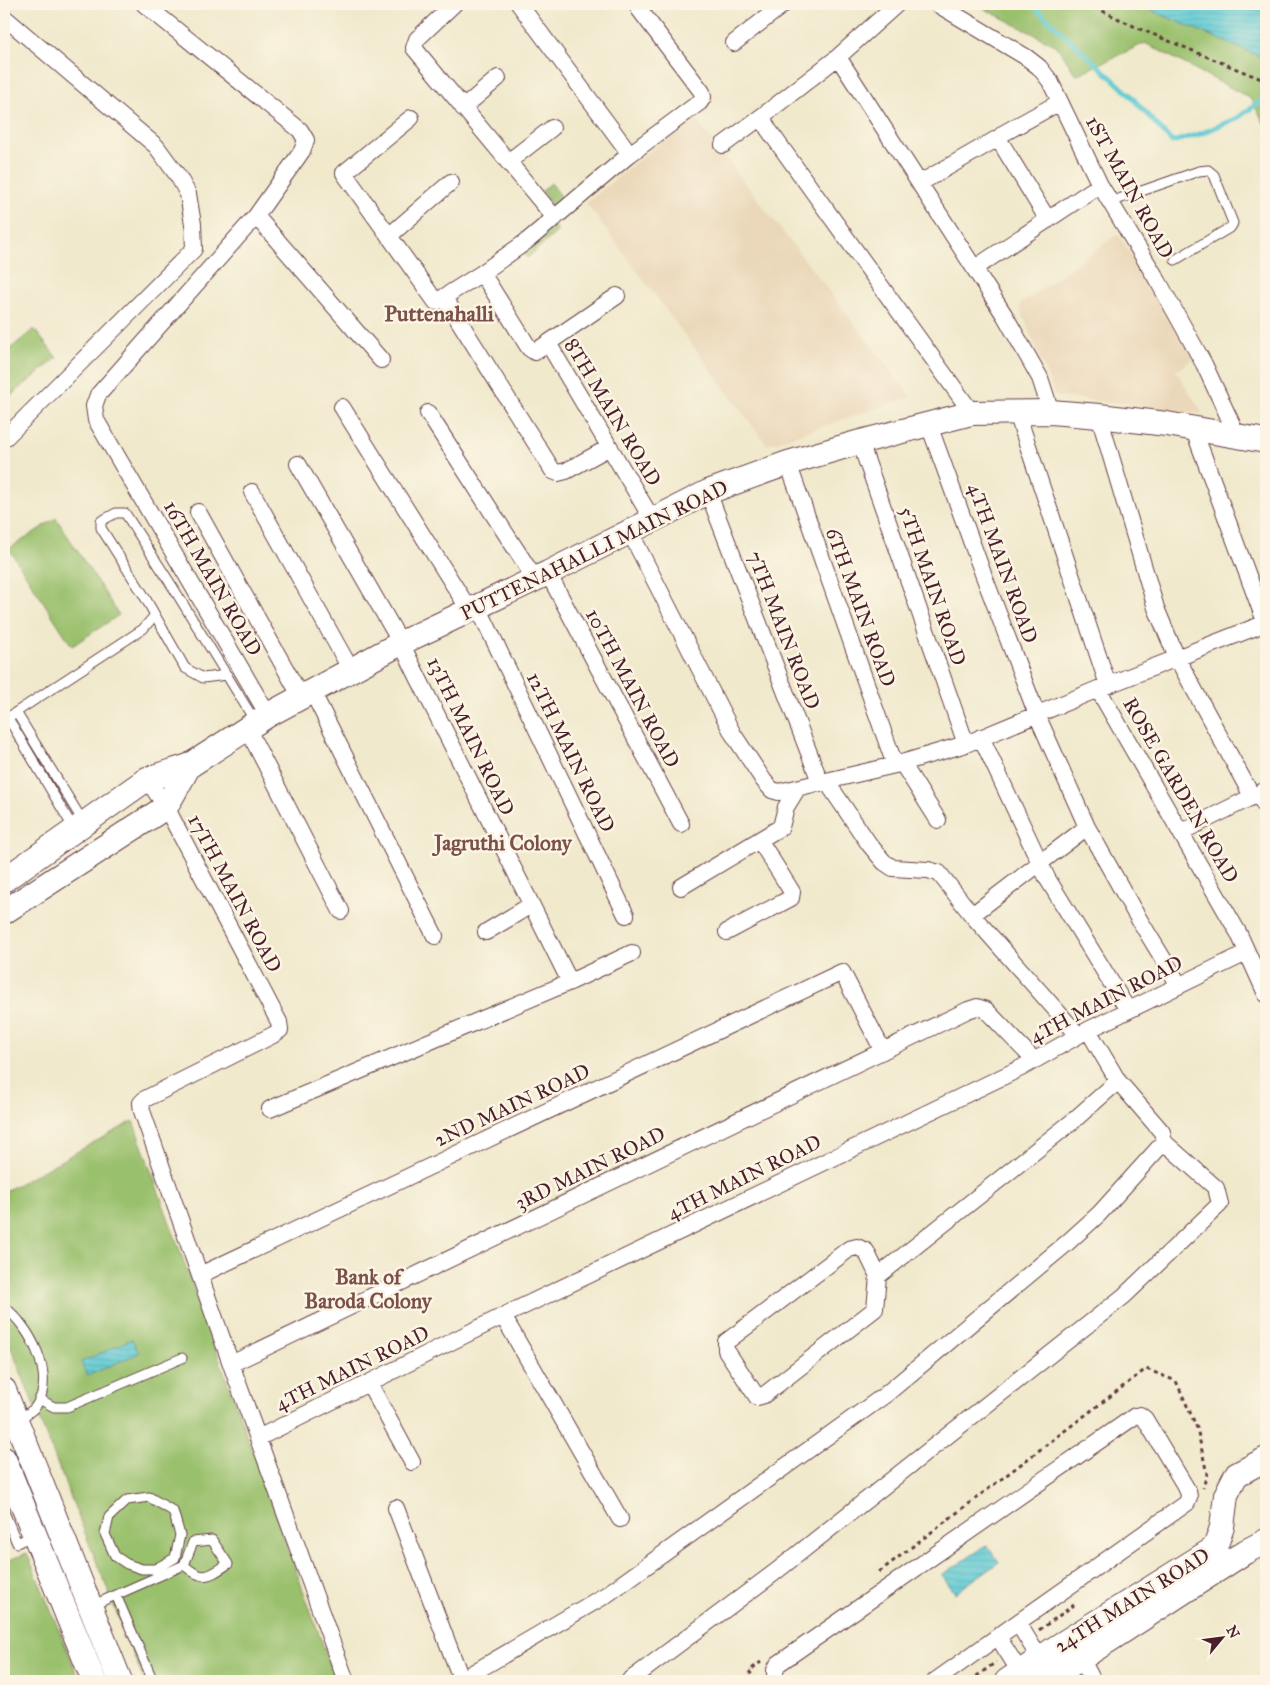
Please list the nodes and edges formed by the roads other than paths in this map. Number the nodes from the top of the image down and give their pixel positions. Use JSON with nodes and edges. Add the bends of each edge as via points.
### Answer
{"nodes":[{"id":1,"x":144,"y":4,"type":"edge"},
{"id":2,"x":454,"y":4,"type":"edge"},
{"id":3,"x":519,"y":4,"type":"edge"},
{"id":4,"x":640,"y":4,"type":"edge"},
{"id":5,"x":784,"y":4,"type":"edge"},
{"id":6,"x":897,"y":4,"type":"edge"},
{"id":7,"x":937,"y":4,"type":"edge"},
{"id":8,"x":4,"y":17,"type":"edge"},
{"id":9,"x":734,"y":43,"type":"dead end"},
{"id":10,"x":838,"y":57,"type":"junction"},
{"id":11,"x":498,"y":78,"type":"dead end"},
{"id":12,"x":1060,"y":102,"type":"junction"},
{"id":13,"x":463,"y":108,"type":"junction"},
{"id":14,"x":765,"y":114,"type":"junction"},
{"id":15,"x":411,"y":118,"type":"dead end"},
{"id":16,"x":552,"y":128,"type":"dead end"},
{"id":17,"x":1000,"y":137,"type":"junction"},
{"id":18,"x":723,"y":145,"type":"dead end"},
{"id":19,"x":630,"y":154,"type":"junction"},
{"id":20,"x":508,"y":162,"type":"junction"},
{"id":21,"x":451,"y":182,"type":"dead end"},
{"id":22,"x":920,"y":183,"type":"junction"},
{"id":23,"x":1100,"y":185,"type":"junction"},
{"id":24,"x":1110,"y":202,"type":"junction"},
{"id":25,"x":256,"y":216,"type":"junction"},
{"id":26,"x":555,"y":218,"type":"junction"},
{"id":27,"x":1048,"y":220,"type":"junction"},
{"id":28,"x":389,"y":236,"type":"junction"},
{"id":29,"x":1175,"y":260,"type":"dead end"},
{"id":30,"x":975,"y":268,"type":"junction"},
{"id":31,"x":482,"y":273,"type":"junction"},
{"id":32,"x":617,"y":296,"type":"dead end"},
{"id":33,"x":444,"y":297,"type":"junction"},
{"id":34,"x":548,"y":343,"type":"junction"},
{"id":35,"x":381,"y":360,"type":"dead end"},
{"id":36,"x":342,"y":407,"type":"dead end"},
{"id":37,"x":1051,"y":412,"type":"junction"},
{"id":38,"x":428,"y":413,"type":"dead end"},
{"id":39,"x":972,"y":413,"type":"junction"},
{"id":40,"x":1017,"y":413,"type":"junction"},
{"id":41,"x":1099,"y":416,"type":"junction"},
{"id":42,"x":929,"y":424,"type":"junction"},
{"id":43,"x":1193,"y":428,"type":"junction"},
{"id":44,"x":1237,"y":435,"type":"junction"},
{"id":45,"x":4,"y":439,"type":"edge"},
{"id":46,"x":1266,"y":441,"type":"edge"},
{"id":47,"x":860,"y":442,"type":"junction"},
{"id":48,"x":610,"y":447,"type":"junction"},
{"id":49,"x":788,"y":463,"type":"junction"},
{"id":50,"x":298,"y":464,"type":"dead end"},
{"id":51,"x":252,"y":492,"type":"dead end"},
{"id":52,"x":708,"y":492,"type":"junction"},
{"id":53,"x":198,"y":512,"type":"dead end"},
{"id":54,"x":652,"y":519,"type":"junction"},
{"id":55,"x":630,"y":532,"type":"junction"},
{"id":56,"x":541,"y":576,"type":"junction"},
{"id":57,"x":474,"y":609,"type":"junction"},
{"id":58,"x":155,"y":615,"type":"junction"},
{"id":59,"x":1266,"y":624,"type":"edge"},
{"id":60,"x":401,"y":643,"type":"junction"},
{"id":61,"x":1177,"y":658,"type":"junction"},
{"id":62,"x":351,"y":670,"type":"junction"},
{"id":63,"x":226,"y":675,"type":"junction"},
{"id":64,"x":1104,"y":687,"type":"junction"},
{"id":65,"x":307,"y":694,"type":"junction"},
{"id":66,"x":16,"y":712,"type":"junction"},
{"id":67,"x":1037,"y":715,"type":"junction"},
{"id":68,"x":6,"y":719,"type":"edge"},
{"id":69,"x":257,"y":722,"type":"junction"},
{"id":70,"x":973,"y":740,"type":"junction"},
{"id":71,"x":898,"y":764,"type":"junction"},
{"id":72,"x":189,"y":766,"type":"junction"},
{"id":73,"x":147,"y":779,"type":"junction"},
{"id":74,"x":824,"y":783,"type":"junction"},
{"id":75,"x":797,"y":789,"type":"junction"},
{"id":76,"x":1261,"y":797,"type":"edge"},
{"id":77,"x":166,"y":807,"type":"junction"},
{"id":78,"x":938,"y":820,"type":"dead end"},
{"id":79,"x":681,"y":824,"type":"dead end"},
{"id":80,"x":79,"y":826,"type":"junction"},
{"id":81,"x":1087,"y":827,"type":"junction"},
{"id":82,"x":1181,"y":832,"type":"junction"},
{"id":83,"x":760,"y":840,"type":"junction"},
{"id":84,"x":1039,"y":863,"type":"junction"},
{"id":85,"x":4,"y":880,"type":"edge"},
{"id":86,"x":681,"y":888,"type":"dead end"},
{"id":87,"x":532,"y":905,"type":"junction"},
{"id":88,"x":341,"y":911,"type":"dead end"},
{"id":89,"x":4,"y":912,"type":"edge"},
{"id":90,"x":626,"y":915,"type":"dead end"},
{"id":91,"x":972,"y":915,"type":"junction"},
{"id":92,"x":486,"y":932,"type":"dead end"},
{"id":93,"x":727,"y":932,"type":"dead end"},
{"id":94,"x":435,"y":936,"type":"dead end"},
{"id":95,"x":632,"y":953,"type":"dead end"},
{"id":96,"x":1246,"y":953,"type":"junction"},
{"id":97,"x":570,"y":982,"type":"junction"},
{"id":98,"x":1179,"y":985,"type":"junction"},
{"id":99,"x":1266,"y":994,"type":"edge"},
{"id":100,"x":1128,"y":1010,"type":"junction"},
{"id":101,"x":1083,"y":1033,"type":"junction"},
{"id":102,"x":883,"y":1051,"type":"junction"},
{"id":103,"x":1034,"y":1060,"type":"junction"},
{"id":104,"x":1118,"y":1081,"type":"junction"},
{"id":105,"x":270,"y":1109,"type":"dead end"},
{"id":106,"x":1164,"y":1142,"type":"junction"},
{"id":107,"x":200,"y":1276,"type":"junction"},
{"id":108,"x":878,"y":1276,"type":"junction"},
{"id":109,"x":4,"y":1307,"type":"edge"},
{"id":110,"x":503,"y":1316,"type":"junction"},
{"id":111,"x":182,"y":1358,"type":"dead end"},
{"id":112,"x":231,"y":1364,"type":"junction"},
{"id":113,"x":369,"y":1383,"type":"junction"},
{"id":114,"x":4,"y":1390,"type":"edge"},
{"id":115,"x":39,"y":1399,"type":"junction"},
{"id":116,"x":16,"y":1421,"type":"junction"},
{"id":117,"x":258,"y":1438,"type":"junction"},
{"id":118,"x":4,"y":1459,"type":"edge"},
{"id":119,"x":1266,"y":1459,"type":"edge"},
{"id":120,"x":412,"y":1462,"type":"dead end"},
{"id":121,"x":396,"y":1508,"type":"dead end"},
{"id":122,"x":4,"y":1512,"type":"edge"},
{"id":123,"x":620,"y":1519,"type":"dead end"},
{"id":124,"x":35,"y":1535,"type":"junction"},
{"id":125,"x":1266,"y":1542,"type":"edge"},
{"id":126,"x":184,"y":1565,"type":"junction"},
{"id":127,"x":157,"y":1573,"type":"junction"},
{"id":128,"x":116,"y":1595,"type":"junction"},
{"id":129,"x":90,"y":1606,"type":"junction"},
{"id":130,"x":1018,"y":1623,"type":"junction"},
{"id":131,"x":998,"y":1638,"type":"junction"},
{"id":132,"x":1081,"y":1658,"type":"junction"},
{"id":133,"x":1043,"y":1670,"type":"edge"},
{"id":134,"x":1013,"y":1677,"type":"edge"},
{"id":135,"x":94,"y":1681,"type":"edge"},
{"id":136,"x":120,"y":1681,"type":"edge"},
{"id":137,"x":153,"y":1681,"type":"edge"},
{"id":138,"x":346,"y":1681,"type":"edge"},
{"id":139,"x":461,"y":1681,"type":"edge"},
{"id":140,"x":629,"y":1681,"type":"edge"},
{"id":141,"x":775,"y":1681,"type":"edge"},
{"id":142,"x":935,"y":1681,"type":"edge"},
{"id":143,"x":1093,"y":1681,"type":"edge"}],
"edges":[{"from":1,"to":25,"type":"street","name":"16TH MAIN ROAD","via":[[300,130],[306,140],[302,151]]},
{"from":2,"to":13,"type":"street","via":[[417,39],[414,48]]},
{"from":3,"to":19,"type":"street"},
{"from":4,"to":19,"type":"street","via":[[640,9],[703,97]]},
{"from":5,"to":9,"type":"street"},
{"from":6,"to":10,"type":"street"},
{"from":7,"to":12,"type":"street","name":"1ST MAIN ROAD","via":[[1039,67]]},
{"from":8,"to":45,"type":"street","via":[[156,146],[188,194],[194,224],[194,249]]},
{"from":10,"to":14,"type":"street"},
{"from":10,"to":22,"type":"street"},
{"from":11,"to":13,"type":"street"},
{"from":12,"to":17,"type":"street"},
{"from":12,"to":23,"type":"street","name":"1ST MAIN ROAD"},
{"from":13,"to":20,"type":"street"},
{"from":14,"to":18,"type":"street"},
{"from":14,"to":39,"type":"street","via":[[768,129]]},
{"from":15,"to":28,"type":"street","via":[[344,173]]},
{"from":16,"to":20,"type":"street"},
{"from":17,"to":22,"type":"street"},
{"from":17,"to":27,"type":"street"},
{"from":19,"to":26,"type":"street"},
{"from":20,"to":26,"type":"street"},
{"from":21,"to":28,"type":"street"},
{"from":22,"to":30,"type":"street"},
{"from":23,"to":24,"type":"street","name":"1ST MAIN ROAD"},
{"from":23,"to":27,"type":"street"},
{"from":24,"to":29,"type":"lane","via":[[1200,171],[1208,170],[1214,175],[1233,224]]},
{"from":24,"to":44,"type":"street","name":"1ST MAIN ROAD","via":[[1204,364]]},
{"from":25,"to":35,"type":"street"},
{"from":25,"to":69,"type":"street","name":"16TH MAIN ROAD","via":[[98,395],[94,406],[96,420]]},
{"from":26,"to":31,"type":"street"},
{"from":27,"to":30,"type":"street"},
{"from":28,"to":33,"type":"street","via":[[436,302]]},
{"from":30,"to":37,"type":"street","via":[[1040,378]]},
{"from":31,"to":33,"type":"street"},
{"from":31,"to":34,"type":"street","name":"8TH MAIN ROAD","via":[[529,348],[535,352]]},
{"from":32,"to":34,"type":"street"},
{"from":33,"to":48,"type":"street","via":[[553,471],[566,471]]},
{"from":34,"to":48,"type":"street","name":"8TH MAIN ROAD"},
{"from":36,"to":57,"type":"street","name":"12TH MAIN ROAD"},
{"from":37,"to":40,"type":"main road","name":"PUTTENAHALLI MAIN ROAD"},
{"from":37,"to":41,"type":"main road","name":"PUTTENAHALLI MAIN ROAD"},
{"from":38,"to":56,"type":"street","name":"10TH MAIN ROAD"},
{"from":39,"to":40,"type":"main road","name":"PUTTENAHALLI MAIN ROAD"},
{"from":39,"to":42,"type":"main road","name":"PUTTENAHALLI MAIN ROAD"},
{"from":40,"to":64,"type":"street","name":"ROSE GARDEN ROAD"},
{"from":41,"to":43,"type":"main road","name":"PUTTENAHALLI MAIN ROAD"},
{"from":41,"to":61,"type":"street","via":[[1156,608]]},
{"from":42,"to":47,"type":"main road","name":"PUTTENAHALLI MAIN ROAD"},
{"from":42,"to":67,"type":"street","name":"4TH MAIN ROAD"},
{"from":43,"to":44,"type":"main road","name":"PUTTENAHALLI MAIN ROAD"},
{"from":43,"to":59,"type":"street"},
{"from":44,"to":46,"type":"main road","name":"PUTTENAHALLI MAIN ROAD"},
{"from":47,"to":49,"type":"main road","name":"PUTTENAHALLI MAIN ROAD"},
{"from":47,"to":70,"type":"street","name":"5TH MAIN ROAD"},
{"from":48,"to":54,"type":"street","name":"8TH MAIN ROAD"},
{"from":49,"to":52,"type":"main road","name":"PUTTENAHALLI MAIN ROAD"},
{"from":49,"to":71,"type":"street","name":"6TH MAIN ROAD"},
{"from":50,"to":60,"type":"street","name":"13TH MAIN ROAD"},
{"from":51,"to":62,"type":"street"},
{"from":52,"to":54,"type":"main road","name":"PUTTENAHALLI MAIN ROAD"},
{"from":52,"to":74,"type":"street","name":"7TH MAIN ROAD"},
{"from":53,"to":65,"type":"street"},
{"from":54,"to":55,"type":"main road","name":"PUTTENAHALLI MAIN ROAD"},
{"from":55,"to":56,"type":"main road","name":"PUTTENAHALLI MAIN ROAD"},
{"from":55,"to":75,"type":"street","via":[[733,734],[772,790]]},
{"from":56,"to":57,"type":"main road","name":"PUTTENAHALLI MAIN ROAD"},
{"from":56,"to":79,"type":"street","name":"10TH MAIN ROAD"},
{"from":57,"to":60,"type":"main road","name":"PUTTENAHALLI MAIN ROAD"},
{"from":57,"to":90,"type":"street","name":"12TH MAIN ROAD"},
{"from":58,"to":63,"type":"lane","via":[[185,668],[203,678]]},
{"from":58,"to":63,"type":"lane","via":[[101,528],[102,521],[116,513],[125,512]]},
{"from":58,"to":66,"type":"lane","via":[[143,629]]},
{"from":59,"to":61,"type":"street"},
{"from":60,"to":62,"type":"main road","name":"PUTTENAHALLI MAIN ROAD"},
{"from":60,"to":87,"type":"street","name":"13TH MAIN ROAD"},
{"from":61,"to":64,"type":"street"},
{"from":61,"to":76,"type":"street"},
{"from":62,"to":65,"type":"main road","name":"PUTTENAHALLI MAIN ROAD"},
{"from":63,"to":69,"type":"lane"},
{"from":64,"to":67,"type":"street"},
{"from":64,"to":82,"type":"street","name":"ROSE GARDEN ROAD"},
{"from":65,"to":69,"type":"main road","name":"PUTTENAHALLI MAIN ROAD"},
{"from":65,"to":94,"type":"street"},
{"from":66,"to":68,"type":"lane"},
{"from":66,"to":80,"type":"lane"},
{"from":67,"to":70,"type":"street"},
{"from":67,"to":81,"type":"street","name":"4TH MAIN ROAD"},
{"from":68,"to":80,"type":"lane"},
{"from":69,"to":72,"type":"main road","name":"PUTTENAHALLI MAIN ROAD"},
{"from":69,"to":88,"type":"street","name":"16TH MAIN ROAD"},
{"from":70,"to":71,"type":"street"},
{"from":70,"to":84,"type":"street","name":"5TH MAIN ROAD"},
{"from":71,"to":74,"type":"street"},
{"from":71,"to":78,"type":"street","name":"6TH MAIN ROAD"},
{"from":72,"to":73,"type":"main road"},
{"from":72,"to":77,"type":"main road"},
{"from":73,"to":77,"type":"street","name":"17TH MAIN ROAD"},
{"from":73,"to":80,"type":"main road"},
{"from":74,"to":75,"type":"street"},
{"from":74,"to":91,"type":"street","name":"7TH MAIN ROAD","via":[[884,862],[893,868],[940,873]]},
{"from":75,"to":83,"type":"street","via":[[786,807],[781,827]]},
{"from":76,"to":82,"type":"street"},
{"from":77,"to":89,"type":"main road"},
{"from":77,"to":107,"type":"street","name":"17TH MAIN ROAD","via":[[279,1022],[280,1030],[140,1103]]},
{"from":80,"to":85,"type":"main road"},
{"from":81,"to":84,"type":"street"},
{"from":81,"to":98,"type":"street","name":"4TH MAIN ROAD"},
{"from":82,"to":96,"type":"street","name":"ROSE GARDEN ROAD","via":[[1239,934]]},
{"from":83,"to":86,"type":"street"},
{"from":83,"to":93,"type":"street","via":[[792,892],[790,898]]},
{"from":84,"to":91,"type":"street"},
{"from":84,"to":100,"type":"street","name":"5TH MAIN ROAD"},
{"from":87,"to":92,"type":"street"},
{"from":87,"to":97,"type":"street","name":"13TH MAIN ROAD"},
{"from":91,"to":101,"type":"street","name":"7TH MAIN ROAD"},
{"from":95,"to":97,"type":"street"},
{"from":96,"to":98,"type":"street","name":"4TH MAIN ROAD"},
{"from":96,"to":99,"type":"street","name":"ROSE GARDEN ROAD"},
{"from":97,"to":105,"type":"street"},
{"from":98,"to":100,"type":"street","name":"4TH MAIN ROAD"},
{"from":100,"to":101,"type":"street","name":"4TH MAIN ROAD"},
{"from":101,"to":103,"type":"street","name":"4TH MAIN ROAD"},
{"from":101,"to":104,"type":"street","name":"7TH MAIN ROAD"},
{"from":102,"to":103,"type":"street","name":"3RD MAIN ROAD","via":[[977,1007],[986,1010]]},
{"from":102,"to":107,"type":"street","name":"2ND MAIN ROAD","via":[[842,972]]},
{"from":102,"to":112,"type":"street","name":"3RD MAIN ROAD"},
{"from":103,"to":110,"type":"street","name":"4TH MAIN ROAD"},
{"from":104,"to":106,"type":"street","name":"7TH MAIN ROAD","via":[[1162,1132]]},
{"from":104,"to":108,"type":"street","via":[[1073,1121]]},
{"from":106,"to":139,"type":"street","via":[[1099,1214],[885,1395],[606,1595]]},
{"from":106,"to":140,"type":"street","name":"7TH MAIN ROAD","via":[[1216,1188],[1220,1204],[1124,1296],[782,1567]]},
{"from":107,"to":112,"type":"street"},
{"from":108,"to":108,"type":"street","via":[[866,1250],[858,1247],[849,1249],[726,1342],[726,1350],[757,1396],[764,1395],[875,1308]]},
{"from":109,"to":115,"type":"lane","via":[[26,1328],[36,1350],[43,1370],[43,1391]]},
{"from":110,"to":113,"type":"street","name":"4TH MAIN ROAD"},
{"from":110,"to":123,"type":"street"},
{"from":111,"to":115,"type":"lane","via":[[67,1407],[54,1407]]},
{"from":112,"to":117,"type":"street"},
{"from":113,"to":117,"type":"street","name":"4TH MAIN ROAD"},
{"from":113,"to":120,"type":"street"},
{"from":114,"to":116,"type":"main road"},
{"from":115,"to":116,"type":"lane","via":[[36,1407]]},
{"from":116,"to":129,"type":"main road"},
{"from":117,"to":138,"type":"street"},
{"from":118,"to":124,"type":"main road"},
{"from":119,"to":133,"type":"main road","name":"24TH MAIN ROAD","via":[[1236,1475],[1226,1495],[1216,1548]]},
{"from":121,"to":139,"type":"street"},
{"from":122,"to":124,"type":"lane","via":[[17,1543]]},
{"from":124,"to":135,"type":"main road"},
{"from":125,"to":132,"type":"main road","name":"24TH MAIN ROAD","via":[[1245,1552]]},
{"from":126,"to":126,"type":"lane","via":[[195,1575],[210,1576],[228,1564],[212,1540],[193,1542]]},
{"from":126,"to":127,"type":"lane"},
{"from":127,"to":127,"type":"lane","via":[[176,1558],[180,1535],[173,1511],[149,1497],[127,1500],[109,1517],[105,1534],[115,1556],[127,1564]]},
{"from":127,"to":128,"type":"lane"},
{"from":128,"to":129,"type":"lane"},
{"from":128,"to":137,"type":"lane"},
{"from":129,"to":136,"type":"main road"},
{"from":130,"to":131,"type":"street"},
{"from":130,"to":133,"type":"street"},
{"from":130,"to":141,"type":"street","via":[[1187,1503],[1188,1491],[1140,1415],[778,1664]]},
{"from":131,"to":134,"type":"street"},
{"from":131,"to":142,"type":"street"},
{"from":132,"to":133,"type":"main road","name":"24TH MAIN ROAD"},
{"from":132,"to":143,"type":"street"},
{"from":133,"to":134,"type":"main road","name":"24TH MAIN ROAD"}]}
